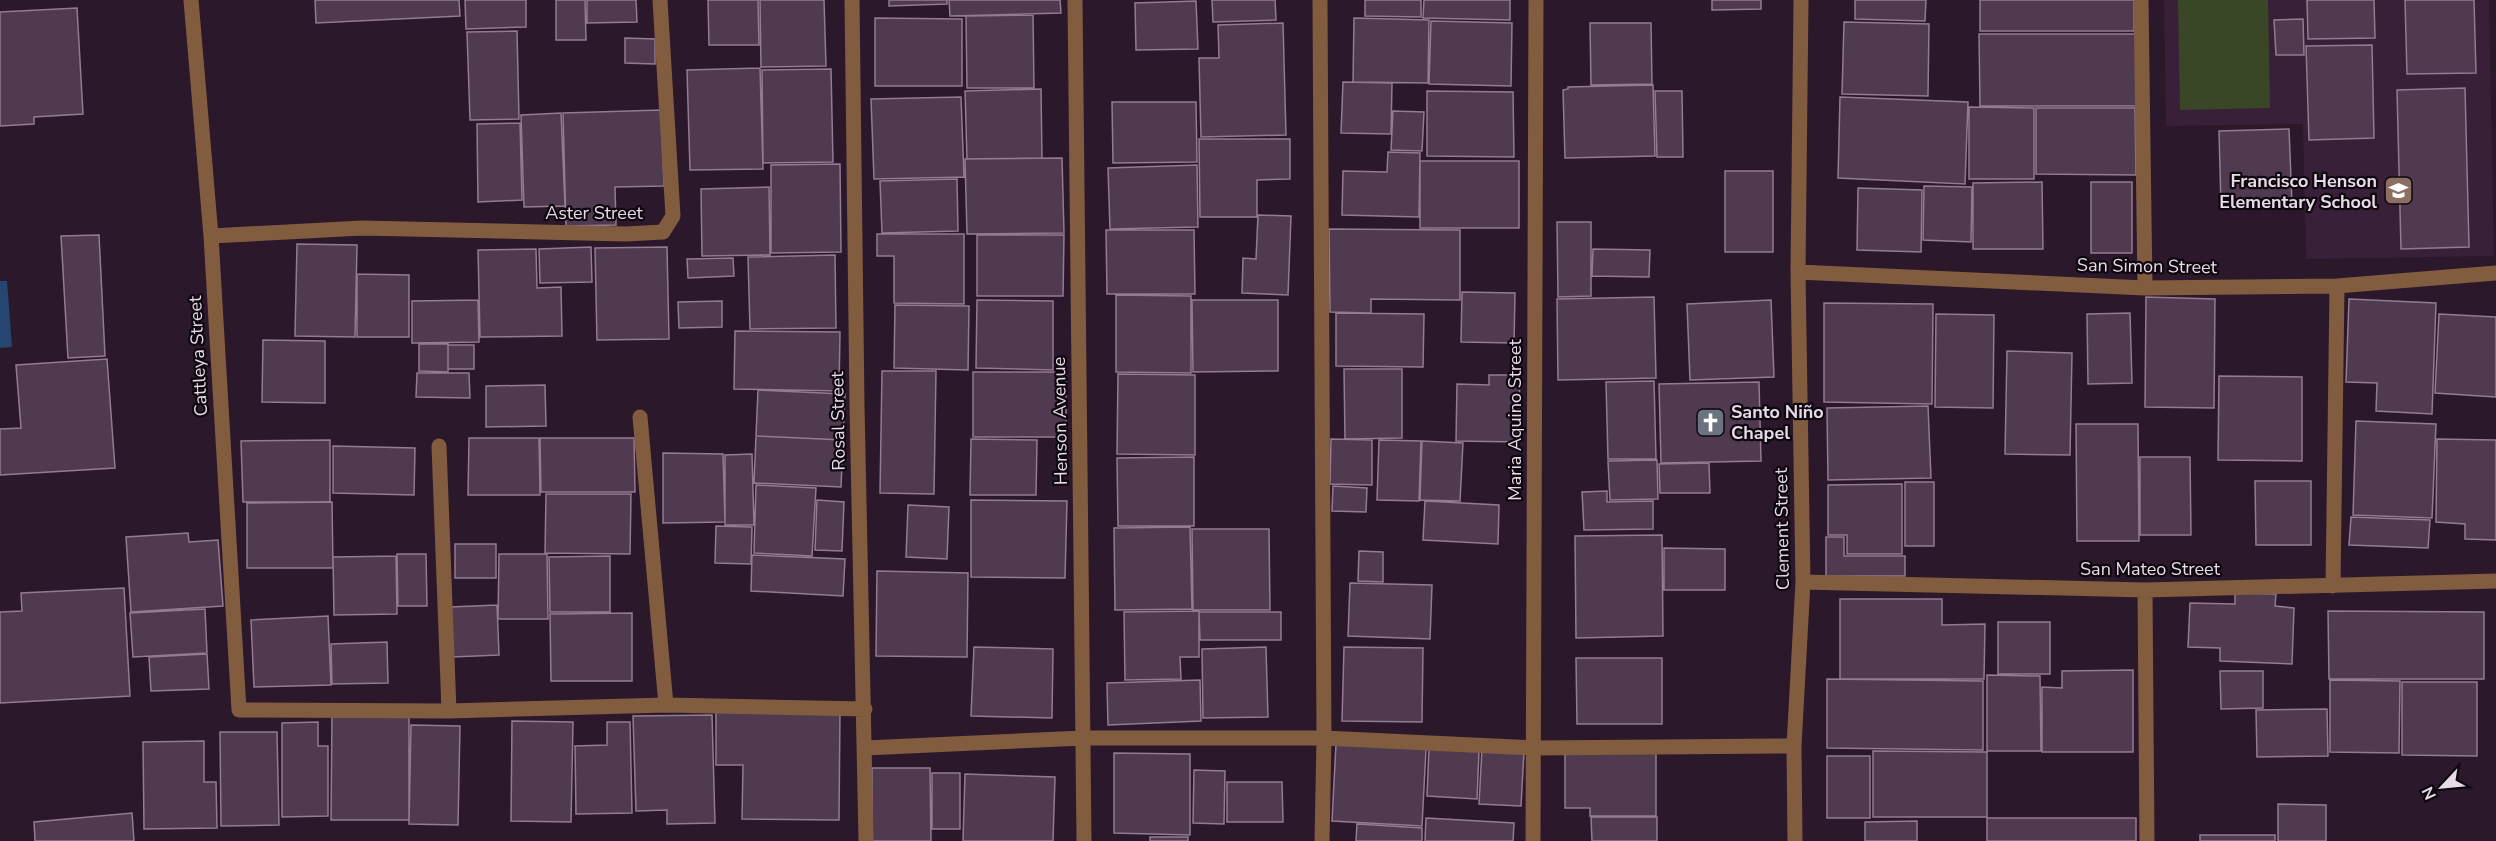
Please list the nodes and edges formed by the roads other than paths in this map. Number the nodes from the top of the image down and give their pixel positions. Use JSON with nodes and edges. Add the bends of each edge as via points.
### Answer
{"nodes":[{"id":1,"x":191,"y":0,"type":"edge"},
{"id":2,"x":660,"y":0,"type":"edge"},
{"id":3,"x":852,"y":0,"type":"edge"},
{"id":4,"x":1076,"y":0,"type":"edge"},
{"id":5,"x":1320,"y":0,"type":"edge"},
{"id":6,"x":1536,"y":0,"type":"edge"},
{"id":7,"x":1801,"y":0,"type":"edge"},
{"id":8,"x":2141,"y":0,"type":"edge"},
{"id":9,"x":210,"y":236,"type":"junction"},
{"id":10,"x":1798,"y":272,"type":"junction"},
{"id":11,"x":2496,"y":273,"type":"edge"},
{"id":12,"x":2337,"y":286,"type":"junction"},
{"id":13,"x":2145,"y":288,"type":"junction"},
{"id":14,"x":640,"y":417,"type":"dead end"},
{"id":15,"x":439,"y":446,"type":"dead end"},
{"id":16,"x":2496,"y":580,"type":"edge"},
{"id":17,"x":1803,"y":582,"type":"junction"},
{"id":18,"x":2333,"y":586,"type":"junction"},
{"id":19,"x":2145,"y":590,"type":"junction"},
{"id":20,"x":666,"y":705,"type":"junction"},
{"id":21,"x":865,"y":709,"type":"junction"},
{"id":22,"x":449,"y":711,"type":"junction"},
{"id":23,"x":1083,"y":738,"type":"junction"},
{"id":24,"x":1324,"y":738,"type":"junction"},
{"id":25,"x":1794,"y":746,"type":"junction"},
{"id":26,"x":865,"y":748,"type":"junction"},
{"id":27,"x":1534,"y":748,"type":"junction"},
{"id":28,"x":866,"y":841,"type":"edge"},
{"id":29,"x":1083,"y":841,"type":"edge"},
{"id":30,"x":1322,"y":841,"type":"edge"},
{"id":31,"x":1533,"y":841,"type":"edge"},
{"id":32,"x":1795,"y":841,"type":"edge"},
{"id":33,"x":2147,"y":841,"type":"edge"}],
"edges":[{"from":1,"to":9,"type":"street","name":"Cattleya Street"},
{"from":2,"to":9,"type":"street","name":"Aster Street","via":[[673,216],[663,232],[362,228]]},
{"from":3,"to":21,"type":"street","name":"Rosal Street"},
{"from":4,"to":23,"type":"street","name":"Henson Avenue"},
{"from":5,"to":24,"type":"street"},
{"from":6,"to":27,"type":"street","name":"Maria Aquino Street"},
{"from":7,"to":10,"type":"street","name":"Clement Street"},
{"from":8,"to":13,"type":"street"},
{"from":9,"to":22,"type":"street","name":"Cattleya Street","via":[[239,710]]},
{"from":10,"to":13,"type":"street","name":"San Simon Street"},
{"from":10,"to":17,"type":"street","name":"Clement Street"},
{"from":11,"to":12,"type":"street","name":"San Simon Street"},
{"from":12,"to":13,"type":"street","name":"San Simon Street"},
{"from":12,"to":18,"type":"street"},
{"from":14,"to":20,"type":"street"},
{"from":15,"to":22,"type":"street"},
{"from":16,"to":18,"type":"street","name":"San Mateo Street"},
{"from":17,"to":19,"type":"street","name":"San Mateo Street"},
{"from":17,"to":25,"type":"street","name":"Clement Street"},
{"from":18,"to":19,"type":"street","name":"San Mateo Street"},
{"from":19,"to":33,"type":"street"},
{"from":20,"to":21,"type":"street"},
{"from":20,"to":22,"type":"street"},
{"from":21,"to":26,"type":"street","name":"Rosal Street"},
{"from":23,"to":24,"type":"street"},
{"from":23,"to":26,"type":"street"},
{"from":23,"to":29,"type":"street","name":"Henson Avenue"},
{"from":24,"to":27,"type":"street"},
{"from":24,"to":30,"type":"street"},
{"from":25,"to":27,"type":"street"},
{"from":25,"to":32,"type":"street","name":"Clement Street"},
{"from":26,"to":28,"type":"street","name":"Rosal Street"},
{"from":27,"to":31,"type":"street","name":"Maria Aquino Street"}]}
